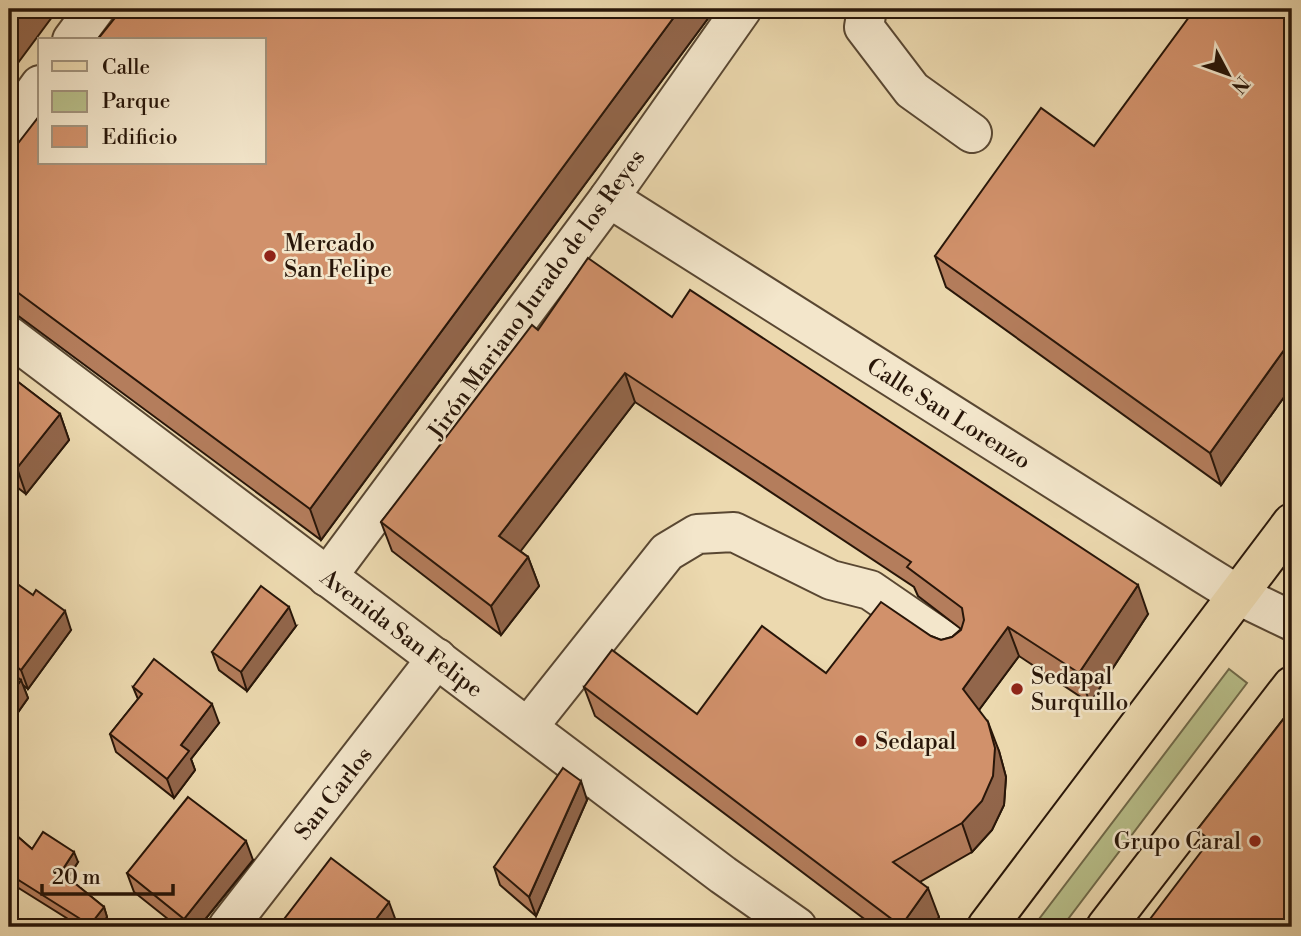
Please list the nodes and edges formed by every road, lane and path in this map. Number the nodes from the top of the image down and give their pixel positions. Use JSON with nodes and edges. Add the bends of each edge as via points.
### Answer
{"nodes":[{"id":1,"x":95,"y":9,"type":"edge"},
{"id":2,"x":743,"y":9,"type":"edge"},
{"id":3,"x":867,"y":9,"type":"edge"},
{"id":4,"x":73,"y":38,"type":"edge"},
{"id":5,"x":38,"y":88,"type":"edge"},
{"id":6,"x":9,"y":128,"type":"edge"},
{"id":7,"x":972,"y":132,"type":"dead end"},
{"id":8,"x":609,"y":198,"type":"junction"},
{"id":9,"x":9,"y":336,"type":"edge"},
{"id":10,"x":1292,"y":523,"type":"edge"},
{"id":11,"x":327,"y":577,"type":"junction"},
{"id":12,"x":1238,"y":595,"type":"junction"},
{"id":13,"x":1292,"y":621,"type":"edge"},
{"id":14,"x":953,"y":647,"type":"edge"},
{"id":15,"x":438,"y":658,"type":"junction"},
{"id":16,"x":1292,"y":686,"type":"edge"},
{"id":17,"x":528,"y":727,"type":"junction"},
{"id":18,"x":228,"y":927,"type":"edge"},
{"id":19,"x":797,"y":927,"type":"edge"},
{"id":20,"x":987,"y":927,"type":"edge"},
{"id":21,"x":1106,"y":927,"type":"edge"}],
"edges":[{"from":1,"to":4,"type":"street"},
{"from":2,"to":8,"type":"street","name":"Jirón Mariano Jurado de los Reyes"},
{"from":3,"to":7,"type":"street","via":[[864,27],[912,90]]},
{"from":5,"to":6,"type":"street"},
{"from":8,"to":11,"type":"street","name":"Jirón Mariano Jurado de los Reyes"},
{"from":8,"to":12,"type":"street","name":"Calle San Lorenzo"},
{"from":9,"to":11,"type":"street","name":"Avenida San Felipe"},
{"from":10,"to":12,"type":"main road"},
{"from":11,"to":15,"type":"street","name":"Avenida San Felipe"},
{"from":12,"to":13,"type":"street","name":"Calle San Lorenzo"},
{"from":12,"to":20,"type":"main road"},
{"from":14,"to":17,"type":"street","via":[[870,590],[831,580],[734,532],[697,534],[667,552]]},
{"from":15,"to":17,"type":"street","name":"Avenida San Felipe"},
{"from":15,"to":18,"type":"street","name":"San Carlos"},
{"from":16,"to":21,"type":"main road"},
{"from":17,"to":19,"type":"street","name":"Avenida San Felipe"}]}
